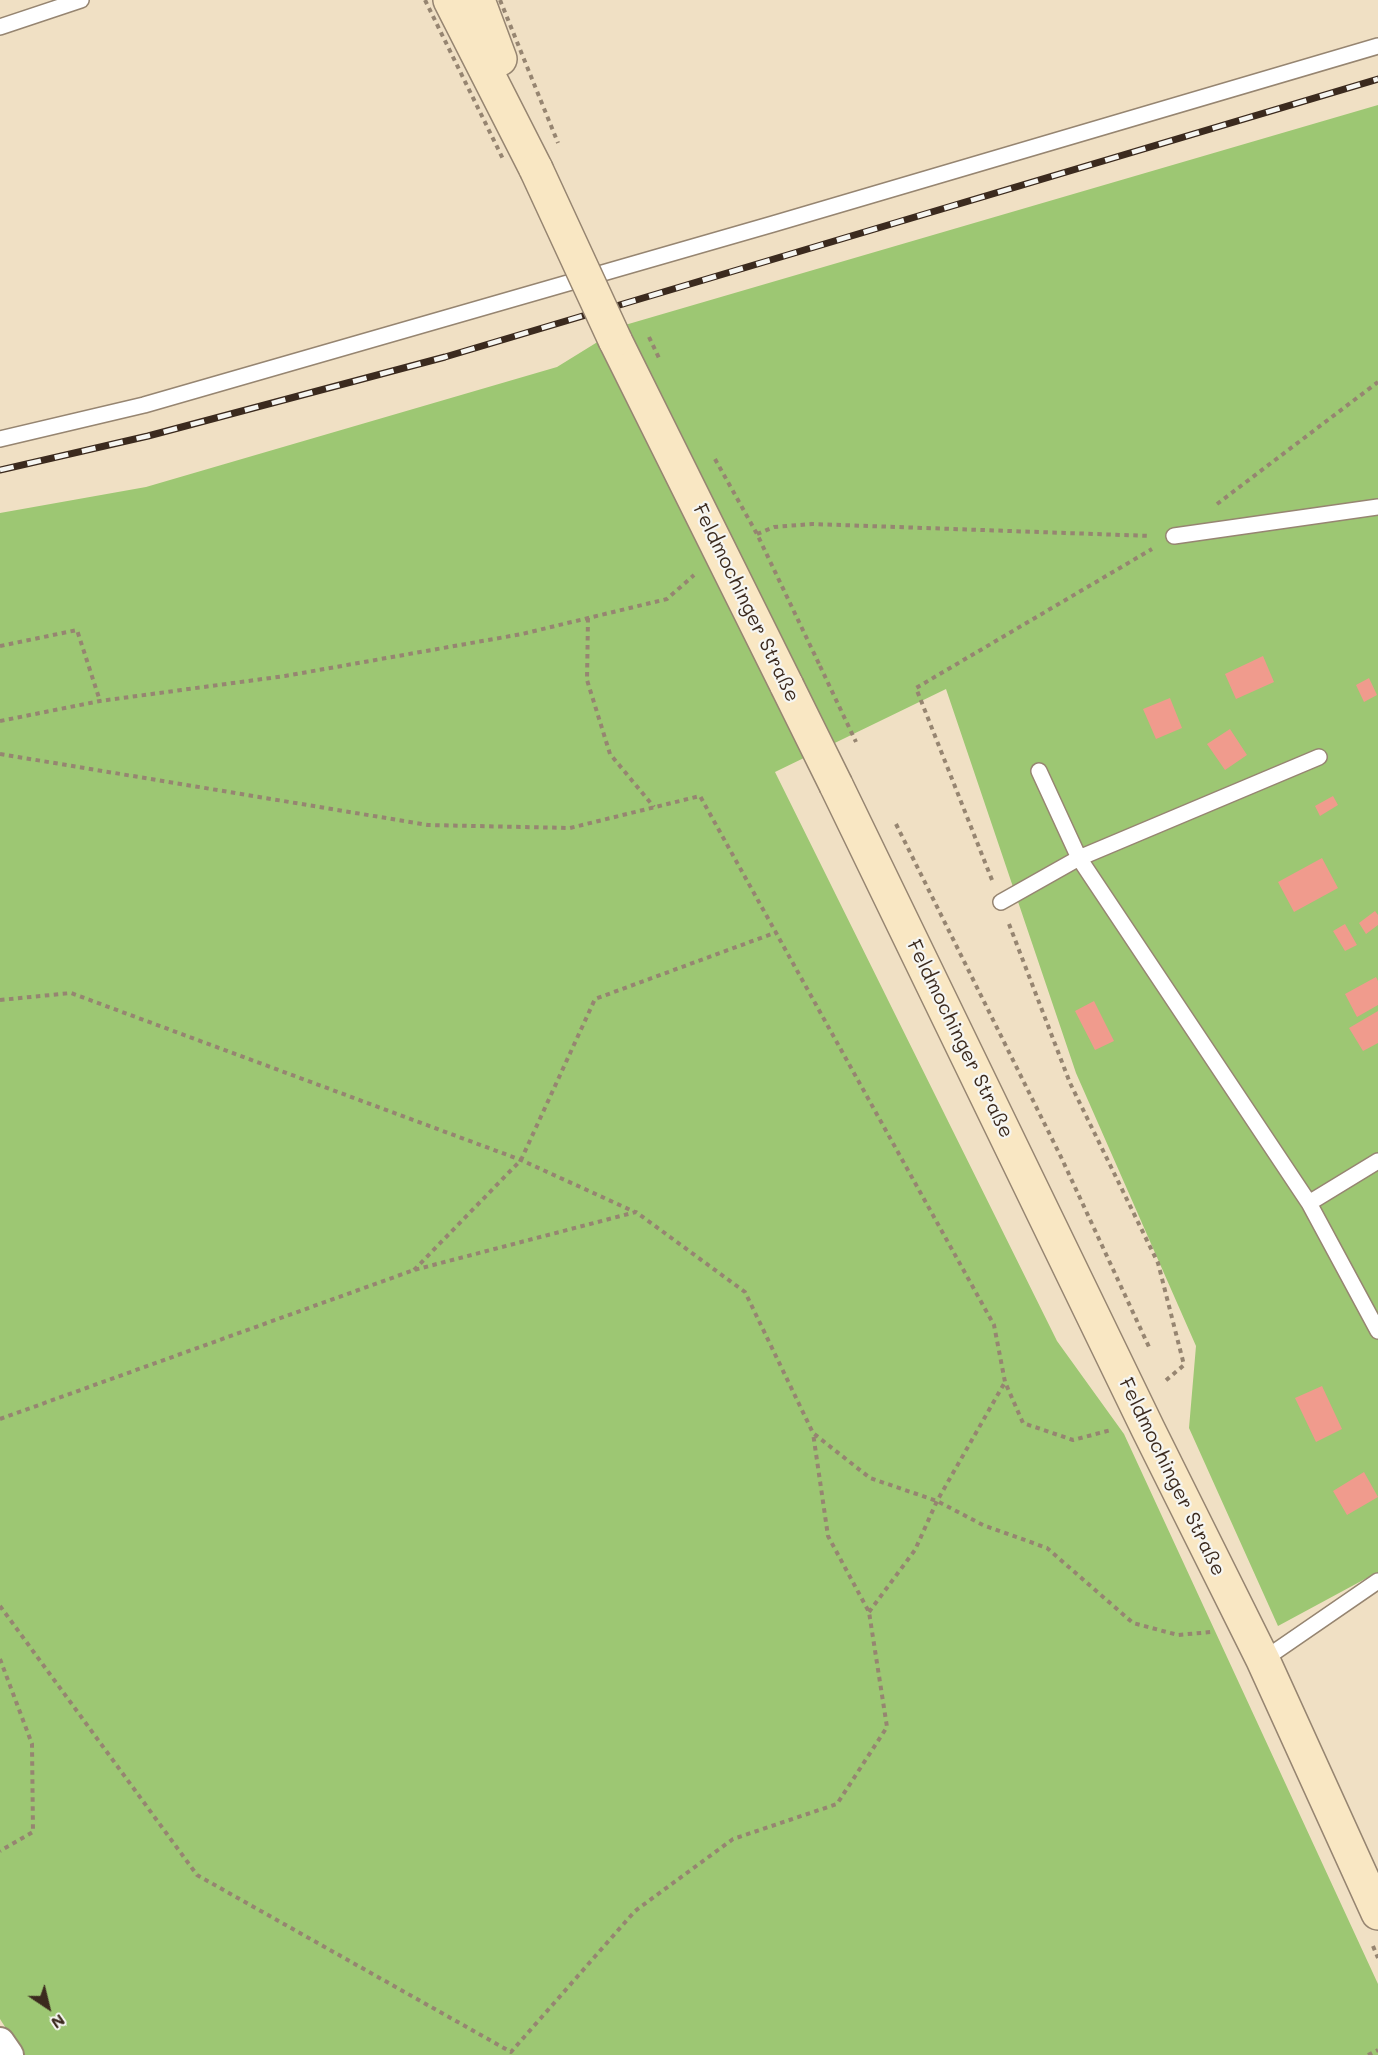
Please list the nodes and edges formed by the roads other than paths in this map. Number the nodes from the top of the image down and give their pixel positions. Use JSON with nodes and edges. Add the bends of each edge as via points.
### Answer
{"nodes":[{"id":1,"x":81,"y":0,"type":"edge"},
{"id":2,"x":450,"y":0,"type":"edge"},
{"id":3,"x":478,"y":0,"type":"edge"},
{"id":4,"x":0,"y":27,"type":"edge"},
{"id":5,"x":1378,"y":46,"type":"edge"},
{"id":6,"x":536,"y":169,"type":"junction"},
{"id":7,"x":0,"y":440,"type":"edge"},
{"id":8,"x":1378,"y":507,"type":"edge"},
{"id":9,"x":1174,"y":536,"type":"road end"},
{"id":10,"x":1319,"y":757,"type":"dead end"},
{"id":11,"x":1039,"y":771,"type":"dead end"},
{"id":12,"x":1079,"y":858,"type":"junction"},
{"id":13,"x":1001,"y":902,"type":"road end"},
{"id":14,"x":1378,"y":1161,"type":"edge"},
{"id":15,"x":1309,"y":1203,"type":"junction"},
{"id":16,"x":1378,"y":1331,"type":"edge"},
{"id":17,"x":1378,"y":1581,"type":"edge"},
{"id":18,"x":1263,"y":1660,"type":"junction"},
{"id":19,"x":1378,"y":1912,"type":"edge"},
{"id":20,"x":0,"y":2042,"type":"edge"},
{"id":21,"x":9,"y":2055,"type":"edge"}],
"edges":[{"from":1,"to":4,"type":"lane"},
{"from":2,"to":6,"type":"main road","name":"Feldmochinger Straße"},
{"from":3,"to":6,"type":"main road","name":"Feldmochinger Straße"},
{"from":5,"to":7,"type":"lane","via":[[156,402]]},
{"from":6,"to":18,"type":"main road","name":"Feldmochinger Straße","bridge":true,"via":[[615,340]]},
{"from":8,"to":9,"type":"lane"},
{"from":10,"to":12,"type":"lane"},
{"from":11,"to":12,"type":"lane"},
{"from":12,"to":13,"type":"lane"},
{"from":12,"to":15,"type":"lane"},
{"from":14,"to":15,"type":"lane"},
{"from":15,"to":16,"type":"lane"},
{"from":17,"to":18,"type":"lane"},
{"from":18,"to":19,"type":"main road","name":"Feldmochinger Straße"},
{"from":20,"to":21,"type":"street"}]}
